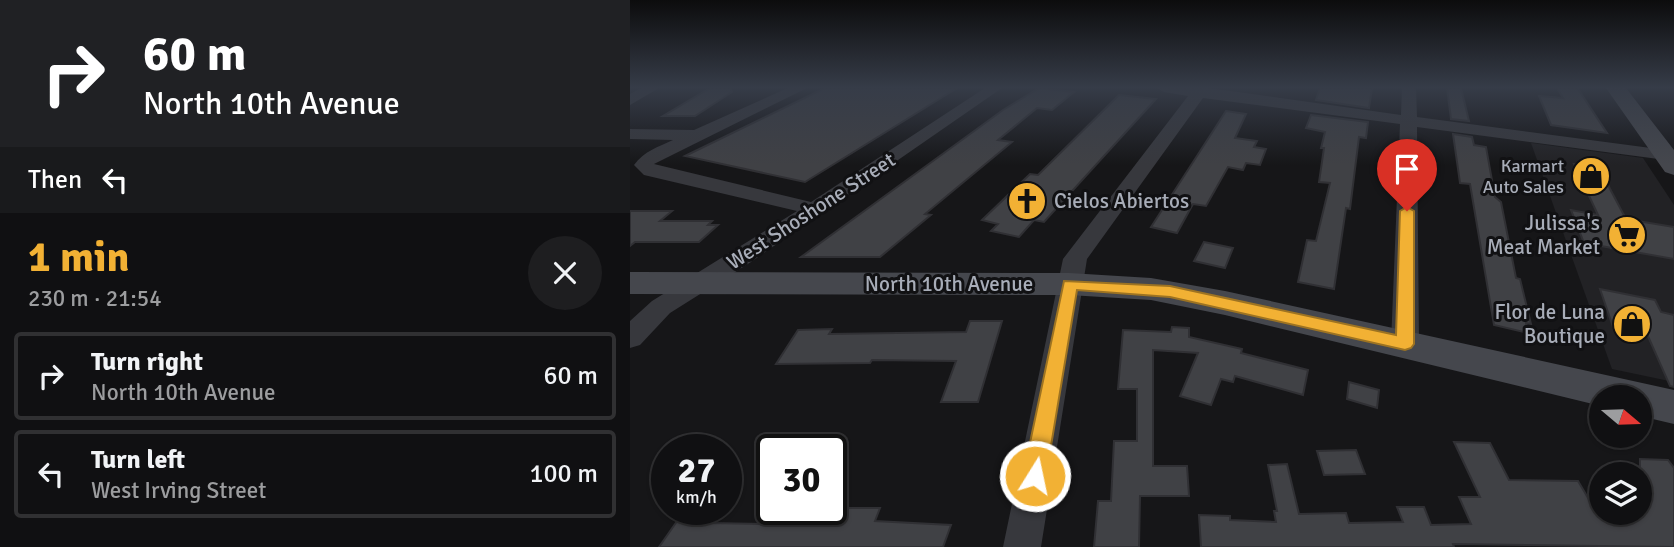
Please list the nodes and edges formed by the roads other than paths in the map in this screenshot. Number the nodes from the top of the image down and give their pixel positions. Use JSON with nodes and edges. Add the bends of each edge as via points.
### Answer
{"nodes":[{"id":1,"x":744,"y":114,"type":"edge"},
{"id":2,"x":957,"y":114,"type":"edge"},
{"id":3,"x":1183,"y":114,"type":"edge"},
{"id":4,"x":1358,"y":114,"type":"edge"},
{"id":5,"x":1408,"y":114,"type":"edge"},
{"id":6,"x":1635,"y":114,"type":"edge"},
{"id":7,"x":1408,"y":121,"type":"junction"},
{"id":8,"x":630,"y":134,"type":"edge"},
{"id":9,"x":695,"y":136,"type":"junction"},
{"id":10,"x":1670,"y":161,"type":"edge"},
{"id":11,"x":814,"y":209,"type":"junction"},
{"id":12,"x":630,"y":283,"type":"edge"},
{"id":13,"x":698,"y":284,"type":"junction"},
{"id":14,"x":1069,"y":284,"type":"junction"},
{"id":15,"x":630,"y":338,"type":"edge"},
{"id":16,"x":1405,"y":344,"type":"junction"},
{"id":17,"x":1589,"y":387,"type":"edge"},
{"id":18,"x":1652,"y":402,"type":"edge"},
{"id":19,"x":1674,"y":407,"type":"edge"},
{"id":20,"x":1022,"y":547,"type":"edge"}],
"edges":[{"from":1,"to":9,"type":"street"},
{"from":2,"to":11,"type":"street","name":"West Shoshone Street"},
{"from":3,"to":14,"type":"street","via":[[1075,259]]},
{"from":4,"to":7,"type":"street"},
{"from":5,"to":7,"type":"street"},
{"from":6,"to":10,"type":"street"},
{"from":7,"to":10,"type":"street"},
{"from":7,"to":16,"type":"street"},
{"from":8,"to":9,"type":"street"},
{"from":9,"to":11,"type":"street","via":[[643,165],[651,171]]},
{"from":11,"to":13,"type":"street","name":"West Shoshone Street"},
{"from":12,"to":13,"type":"street","name":"North 10th Avenue"},
{"from":13,"to":14,"type":"street","name":"North 10th Avenue"},
{"from":13,"to":15,"type":"street","name":"West Shoshone Street","via":[[660,307]]},
{"from":14,"to":16,"type":"street","name":"North 10th Avenue","via":[[1170,292]]},
{"from":14,"to":20,"type":"street"},
{"from":16,"to":17,"type":"street","name":"North 10th Avenue"},
{"from":18,"to":19,"type":"street"}]}
